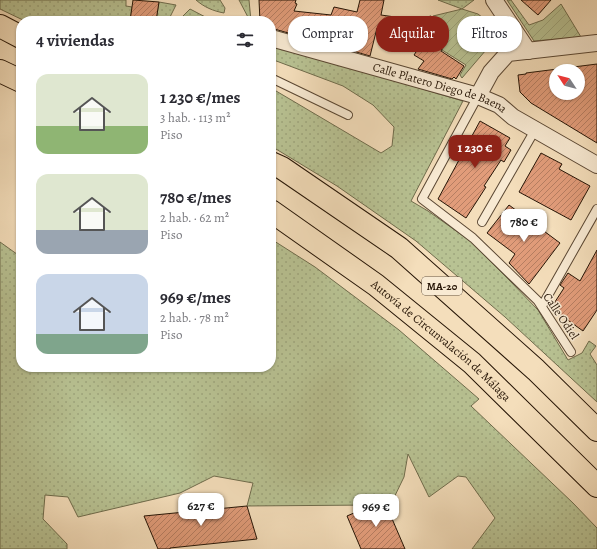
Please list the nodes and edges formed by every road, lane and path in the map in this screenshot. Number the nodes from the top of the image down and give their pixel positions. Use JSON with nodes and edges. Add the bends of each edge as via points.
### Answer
{"nodes":[{"id":1,"x":494,"y":0,"type":"edge"},
{"id":2,"x":0,"y":26,"type":"edge"},
{"id":3,"x":16,"y":34,"type":"edge"},
{"id":4,"x":276,"y":39,"type":"edge"},
{"id":5,"x":597,"y":43,"type":"edge"},
{"id":6,"x":528,"y":51,"type":"junction"},
{"id":7,"x":0,"y":71,"type":"edge"},
{"id":8,"x":16,"y":79,"type":"edge"},
{"id":9,"x":276,"y":80,"type":"edge"},
{"id":10,"x":478,"y":96,"type":"junction"},
{"id":11,"x":348,"y":115,"type":"dead end"},
{"id":12,"x":536,"y":130,"type":"junction"},
{"id":13,"x":276,"y":165,"type":"edge"},
{"id":14,"x":597,"y":165,"type":"edge"},
{"id":15,"x":597,"y":209,"type":"edge"},
{"id":16,"x":276,"y":215,"type":"edge"},
{"id":17,"x":482,"y":222,"type":"dead end"},
{"id":18,"x":542,"y":306,"type":"junction"},
{"id":19,"x":571,"y":352,"type":"dead end"},
{"id":20,"x":597,"y":430,"type":"edge"},
{"id":21,"x":597,"y":486,"type":"edge"}],
"edges":[{"from":1,"to":6,"type":"street"},
{"from":2,"to":3,"type":"highway"},
{"from":4,"to":10,"type":"street","name":"Calle Platero Diego de Baena"},
{"from":5,"to":6,"type":"street"},
{"from":6,"to":10,"type":"street","via":[[508,53],[491,72]]},
{"from":7,"to":8,"type":"highway"},
{"from":9,"to":11,"type":"lane"},
{"from":10,"to":12,"type":"street","name":"Calle Platero Diego de Baena","via":[[499,105],[513,117]]},
{"from":10,"to":18,"type":"lane","name":"Calle Odiel","via":[[422,199],[473,238]]},
{"from":12,"to":14,"type":"street","name":"Calle Platero Diego de Baena"},
{"from":12,"to":17,"type":"lane"},
{"from":13,"to":20,"type":"highway","number":"MA-20","via":[[399,248],[536,370]]},
{"from":15,"to":18,"type":"lane"},
{"from":16,"to":21,"type":"highway","name":"Autovía de Circunvalación de Málaga","via":[[376,285],[472,364]]},
{"from":18,"to":19,"type":"lane","name":"Calle Odiel"}]}
